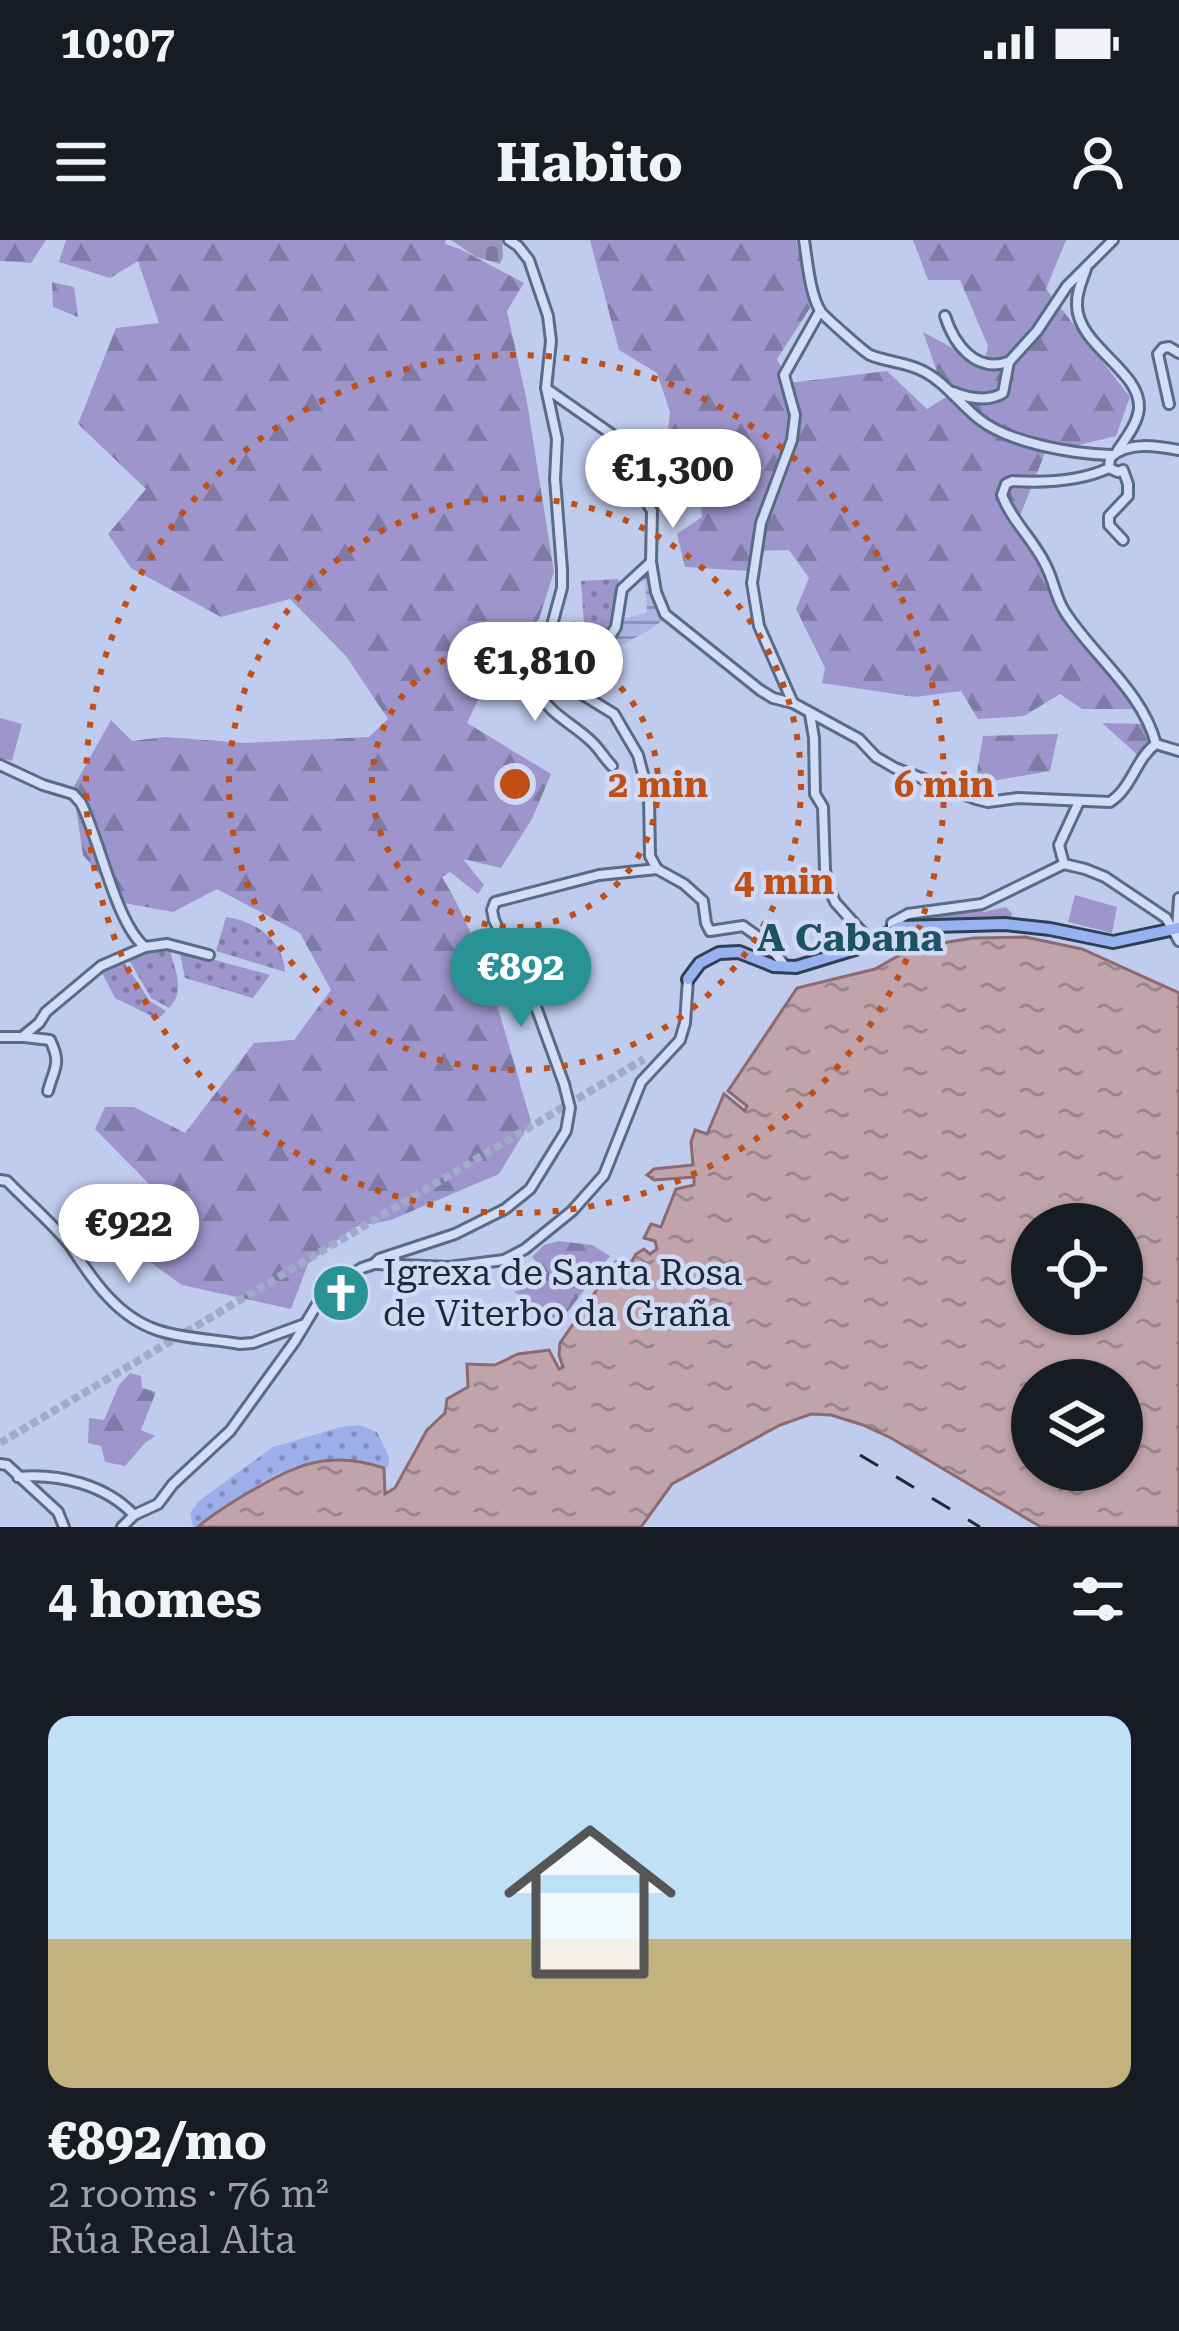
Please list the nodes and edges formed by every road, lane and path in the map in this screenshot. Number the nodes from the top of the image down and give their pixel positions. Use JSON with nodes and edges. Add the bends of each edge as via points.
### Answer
{"nodes":[{"id":1,"x":509,"y":240,"type":"edge"},
{"id":2,"x":804,"y":240,"type":"edge"},
{"id":3,"x":1113,"y":240,"type":"edge"},
{"id":4,"x":1086,"y":268,"type":"junction"},
{"id":5,"x":820,"y":310,"type":"junction"},
{"id":6,"x":945,"y":316,"type":"dead end"},
{"id":7,"x":1179,"y":352,"type":"edge"},
{"id":8,"x":1009,"y":362,"type":"junction"},
{"id":9,"x":546,"y":388,"type":"junction"},
{"id":10,"x":952,"y":391,"type":"junction"},
{"id":11,"x":1169,"y":404,"type":"dead end"},
{"id":12,"x":1179,"y":450,"type":"edge"},
{"id":13,"x":1115,"y":452,"type":"junction"},
{"id":14,"x":1109,"y":468,"type":"junction"},
{"id":15,"x":1123,"y":539,"type":"dead end"},
{"id":16,"x":651,"y":562,"type":"junction"},
{"id":17,"x":549,"y":636,"type":"junction"},
{"id":18,"x":556,"y":664,"type":"junction"},
{"id":19,"x":793,"y":703,"type":"junction"},
{"id":20,"x":810,"y":713,"type":"junction"},
{"id":21,"x":1156,"y":744,"type":"junction"},
{"id":22,"x":1179,"y":751,"type":"edge"},
{"id":23,"x":0,"y":765,"type":"edge"},
{"id":24,"x":612,"y":766,"type":"dead end"},
{"id":25,"x":1079,"y":802,"type":"junction"},
{"id":26,"x":1064,"y":865,"type":"junction"},
{"id":27,"x":657,"y":869,"type":"junction"},
{"id":28,"x":1179,"y":898,"type":"edge"},
{"id":29,"x":752,"y":930,"type":"junction"},
{"id":30,"x":892,"y":930,"type":"junction"},
{"id":31,"x":1177,"y":932,"type":"edge"},
{"id":32,"x":870,"y":941,"type":"junction"},
{"id":33,"x":145,"y":947,"type":"junction"},
{"id":34,"x":746,"y":954,"type":"junction"},
{"id":35,"x":209,"y":955,"type":"dead end"},
{"id":36,"x":786,"y":968,"type":"junction"},
{"id":37,"x":688,"y":980,"type":"joint"},
{"id":38,"x":38,"y":1023,"type":"junction"},
{"id":39,"x":0,"y":1036,"type":"edge"},
{"id":40,"x":22,"y":1037,"type":"junction"},
{"id":41,"x":50,"y":1040,"type":"junction"},
{"id":42,"x":49,"y":1091,"type":"dead end"},
{"id":43,"x":0,"y":1180,"type":"edge"},
{"id":44,"x":374,"y":1264,"type":"junction"},
{"id":45,"x":303,"y":1325,"type":"junction"},
{"id":46,"x":4,"y":1464,"type":"edge"},
{"id":47,"x":18,"y":1477,"type":"junction"},
{"id":48,"x":134,"y":1515,"type":"junction"},
{"id":49,"x":64,"y":1527,"type":"edge"},
{"id":50,"x":122,"y":1527,"type":"edge"}],
"edges":[{"from":1,"to":9,"type":"street","via":[[530,260],[548,316]]},
{"from":2,"to":5,"type":"street"},
{"from":3,"to":4,"type":"street"},
{"from":4,"to":8,"type":"street"},
{"from":4,"to":13,"type":"street","via":[[1079,320],[1131,383],[1139,405]]},
{"from":5,"to":10,"type":"street","via":[[868,354],[912,365]]},
{"from":5,"to":19,"type":"street","via":[[784,375],[795,415],[792,440],[761,523],[752,583],[759,626]]},
{"from":6,"to":8,"type":"street","via":[[955,340],[978,361]]},
{"from":7,"to":11,"type":"street","via":[[1168,346],[1158,354]]},
{"from":8,"to":10,"type":"street","via":[[998,397]]},
{"from":9,"to":16,"type":"street","via":[[616,437],[652,511]]},
{"from":9,"to":17,"type":"street","via":[[557,440],[562,568]]},
{"from":10,"to":13,"type":"street","via":[[1012,436]]},
{"from":12,"to":13,"type":"street"},
{"from":13,"to":14,"type":"street"},
{"from":14,"to":15,"type":"street","via":[[1124,470],[1128,484],[1128,496],[1108,516]]},
{"from":14,"to":21,"type":"street","via":[[1054,482],[1012,481],[1002,495],[1046,564],[1064,612],[1142,711]]},
{"from":16,"to":17,"type":"street","via":[[622,589],[609,638],[581,628]]},
{"from":16,"to":19,"type":"street","via":[[672,621],[760,691]]},
{"from":17,"to":18,"type":"street"},
{"from":18,"to":24,"type":"street","via":[[538,693]]},
{"from":18,"to":27,"type":"street","via":[[575,690],[614,714],[638,755]]},
{"from":19,"to":20,"type":"street"},
{"from":20,"to":25,"type":"street","via":[[895,768],[976,800]]},
{"from":20,"to":32,"type":"street","via":[[829,888]]},
{"from":21,"to":22,"type":"street"},
{"from":21,"to":25,"type":"street","via":[[1116,800]]},
{"from":23,"to":33,"type":"street","via":[[82,803],[132,933]]},
{"from":25,"to":26,"type":"street","via":[[1059,845]]},
{"from":26,"to":30,"type":"street","via":[[982,904],[908,914]]},
{"from":26,"to":31,"type":"street","via":[[1105,877]]},
{"from":27,"to":29,"type":"street","via":[[703,901],[710,931]]},
{"from":27,"to":44,"type":"street","via":[[495,902],[494,920],[564,1084],[566,1131],[530,1189],[505,1209]]},
{"from":28,"to":31,"type":"street"},
{"from":29,"to":34,"type":"street"},
{"from":29,"to":36,"type":"street"},
{"from":30,"to":31,"type":"main road","via":[[1005,923],[1113,942]]},
{"from":30,"to":32,"type":"main road"},
{"from":32,"to":36,"type":"main road"},
{"from":33,"to":35,"type":"street"},
{"from":33,"to":38,"type":"street","via":[[100,966]]},
{"from":34,"to":36,"type":"main road"},
{"from":34,"to":37,"type":"main road","via":[[714,954]]},
{"from":37,"to":44,"type":"street","via":[[680,1040],[641,1082],[604,1174],[572,1210],[504,1260]]},
{"from":38,"to":40,"type":"street"},
{"from":38,"to":41,"type":"street"},
{"from":39,"to":40,"type":"street"},
{"from":40,"to":41,"type":"street"},
{"from":41,"to":42,"type":"street","via":[[58,1065]]},
{"from":43,"to":45,"type":"street","via":[[71,1247],[105,1294],[154,1330],[240,1344]]},
{"from":44,"to":45,"type":"street","via":[[337,1282]]},
{"from":45,"to":48,"type":"street","via":[[230,1431],[158,1504]]},
{"from":46,"to":47,"type":"street"},
{"from":47,"to":48,"type":"street","via":[[108,1492]]},
{"from":47,"to":49,"type":"street"},
{"from":48,"to":50,"type":"street"}]}
